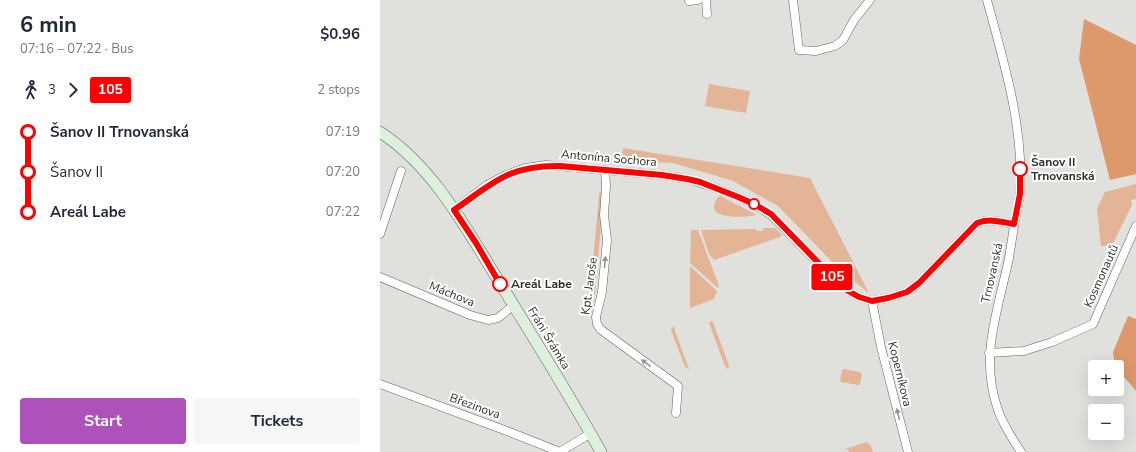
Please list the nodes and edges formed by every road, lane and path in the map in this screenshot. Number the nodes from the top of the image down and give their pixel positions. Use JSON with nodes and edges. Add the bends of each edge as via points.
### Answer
{"nodes":[{"id":1,"x":698,"y":0,"type":"edge"},
{"id":2,"x":706,"y":0,"type":"edge"},
{"id":3,"x":793,"y":0,"type":"edge"},
{"id":4,"x":870,"y":0,"type":"edge"},
{"id":5,"x":987,"y":0,"type":"edge"},
{"id":6,"x":689,"y":1,"type":"dead end"},
{"id":7,"x":707,"y":14,"type":"dead end"},
{"id":8,"x":380,"y":132,"type":"edge"},
{"id":9,"x":605,"y":170,"type":"junction"},
{"id":10,"x":401,"y":171,"type":"dead end"},
{"id":11,"x":454,"y":210,"type":"junction"},
{"id":12,"x":1014,"y":224,"type":"junction"},
{"id":13,"x":1136,"y":226,"type":"edge"},
{"id":14,"x":380,"y":234,"type":"edge"},
{"id":15,"x":380,"y":277,"type":"edge"},
{"id":16,"x":872,"y":301,"type":"junction"},
{"id":17,"x":514,"y":305,"type":"junction"},
{"id":18,"x":989,"y":353,"type":"junction"},
{"id":19,"x":380,"y":384,"type":"edge"},
{"id":20,"x":676,"y":413,"type":"dead end"},
{"id":21,"x":591,"y":433,"type":"junction"},
{"id":22,"x":560,"y":452,"type":"edge"},
{"id":23,"x":601,"y":452,"type":"edge"},
{"id":24,"x":908,"y":452,"type":"edge"},
{"id":25,"x":1021,"y":452,"type":"edge"}],
"edges":[{"from":1,"to":6,"type":"street"},
{"from":2,"to":7,"type":"street"},
{"from":3,"to":4,"type":"street","via":[[799,50],[816,52],[835,46],[843,40],[854,20]]},
{"from":5,"to":12,"type":"street","name":"Trnovanská","via":[[1014,108],[1020,154],[1020,194]]},
{"from":8,"to":11,"type":"street","name":"Fráni Šrámka","via":[[416,161]]},
{"from":9,"to":11,"type":"street","name":"Antonína Sochora","via":[[560,166],[525,168],[487,186]]},
{"from":9,"to":16,"type":"street","name":"Antonína Sochora","via":[[687,179],[754,204],[771,214],[843,288]]},
{"from":20,"to":9,"type":"street","name":"Kpt. Jaroše","one_way":true,"via":[[678,386],[600,329],[597,324],[607,240],[604,215]]},
{"from":10,"to":14,"type":"street"},
{"from":11,"to":17,"type":"street","name":"Fráni Šrámka"},
{"from":12,"to":16,"type":"street","via":[[989,220],[977,223],[919,283],[907,292]]},
{"from":12,"to":18,"type":"street","name":"Trnovanská"},
{"from":13,"to":18,"type":"street","name":"Kosmonautů","via":[[1093,324],[1024,351]]},
{"from":15,"to":17,"type":"street","name":"Máchova","via":[[470,315],[488,320],[498,318]]},
{"from":24,"to":16,"type":"street","name":"Koperníkova","one_way":true},
{"from":17,"to":21,"type":"street","name":"Fráni Šrámka"},
{"from":18,"to":25,"type":"street","name":"Trnovanská","via":[[997,409]]},
{"from":19,"to":22,"type":"street","name":"Březinova"},
{"from":21,"to":22,"type":"street"},
{"from":21,"to":23,"type":"street","name":"Fráni Šrámka"}]}
